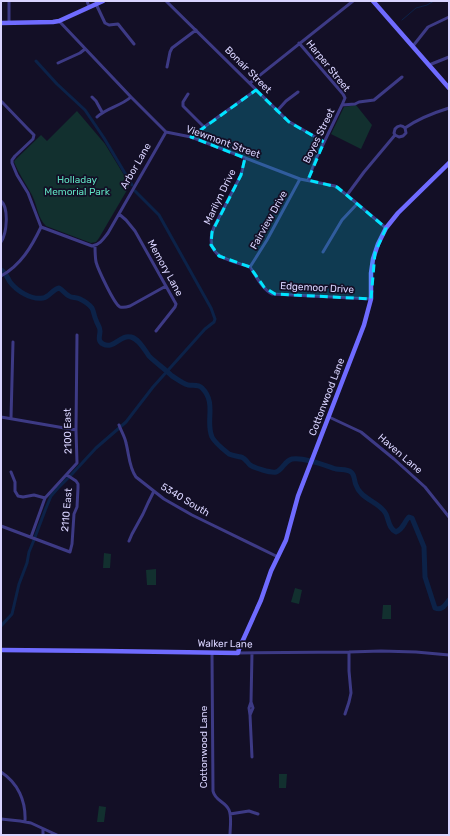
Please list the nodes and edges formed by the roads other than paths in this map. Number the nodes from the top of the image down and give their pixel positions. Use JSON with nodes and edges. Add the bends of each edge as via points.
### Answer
{"nodes":[{"id":1,"x":10,"y":1,"type":"edge"},
{"id":2,"x":87,"y":1,"type":"edge"},
{"id":3,"x":103,"y":1,"type":"edge"},
{"id":4,"x":166,"y":1,"type":"edge"},
{"id":5,"x":353,"y":1,"type":"edge"},
{"id":6,"x":373,"y":1,"type":"edge"},
{"id":7,"x":96,"y":4,"type":"junction"},
{"id":8,"x":89,"y":7,"type":"junction"},
{"id":9,"x":449,"y":16,"type":"edge"},
{"id":10,"x":59,"y":21,"type":"junction"},
{"id":11,"x":1,"y":23,"type":"edge"},
{"id":12,"x":9,"y":23,"type":"junction"},
{"id":13,"x":196,"y":30,"type":"junction"},
{"id":14,"x":299,"y":43,"type":"junction"},
{"id":15,"x":134,"y":44,"type":"dead end"},
{"id":16,"x":413,"y":46,"type":"junction"},
{"id":17,"x":85,"y":49,"type":"junction"},
{"id":18,"x":449,"y":57,"type":"edge"},
{"id":19,"x":58,"y":63,"type":"dead end"},
{"id":20,"x":429,"y":65,"type":"junction"},
{"id":21,"x":167,"y":67,"type":"dead end"},
{"id":22,"x":402,"y":77,"type":"dead end"},
{"id":23,"x":250,"y":83,"type":"junction"},
{"id":24,"x":449,"y":88,"type":"edge"},
{"id":25,"x":256,"y":90,"type":"junction"},
{"id":26,"x":298,"y":92,"type":"dead end"},
{"id":27,"x":188,"y":94,"type":"dead end"},
{"id":28,"x":92,"y":97,"type":"dead end"},
{"id":29,"x":131,"y":97,"type":"junction"},
{"id":30,"x":345,"y":99,"type":"joint"},
{"id":31,"x":1,"y":101,"type":"edge"},
{"id":32,"x":342,"y":105,"type":"junction"},
{"id":33,"x":449,"y":108,"type":"edge"},
{"id":34,"x":277,"y":111,"type":"junction"},
{"id":35,"x":102,"y":112,"type":"junction"},
{"id":36,"x":97,"y":117,"type":"dead end"},
{"id":37,"x":204,"y":127,"type":"junction"},
{"id":38,"x":405,"y":128,"type":"junction"},
{"id":39,"x":166,"y":132,"type":"junction"},
{"id":40,"x":395,"y":135,"type":"junction"},
{"id":41,"x":191,"y":137,"type":"junction"},
{"id":42,"x":324,"y":142,"type":"junction"},
{"id":43,"x":244,"y":158,"type":"junction"},
{"id":44,"x":449,"y":163,"type":"edge"},
{"id":45,"x":300,"y":179,"type":"junction"},
{"id":46,"x":308,"y":180,"type":"junction"},
{"id":47,"x":347,"y":195,"type":"junction"},
{"id":48,"x":2,"y":201,"type":"edge"},
{"id":49,"x":357,"y":204,"type":"junction"},
{"id":50,"x":118,"y":214,"type":"junction"},
{"id":51,"x":41,"y":226,"type":"junction"},
{"id":52,"x":386,"y":228,"type":"junction"},
{"id":53,"x":1,"y":242,"type":"edge"},
{"id":54,"x":95,"y":246,"type":"junction"},
{"id":55,"x":323,"y":252,"type":"dead end"},
{"id":56,"x":250,"y":268,"type":"junction"},
{"id":57,"x":2,"y":276,"type":"edge"},
{"id":58,"x":166,"y":286,"type":"junction"},
{"id":59,"x":372,"y":299,"type":"junction"},
{"id":60,"x":156,"y":331,"type":"dead end"},
{"id":61,"x":77,"y":335,"type":"dead end"},
{"id":62,"x":13,"y":342,"type":"dead end"},
{"id":63,"x":1,"y":417,"type":"edge"},
{"id":64,"x":329,"y":417,"type":"junction"},
{"id":65,"x":11,"y":418,"type":"junction"},
{"id":66,"x":119,"y":425,"type":"dead end"},
{"id":67,"x":76,"y":430,"type":"junction"},
{"id":68,"x":11,"y":472,"type":"dead end"},
{"id":69,"x":68,"y":476,"type":"junction"},
{"id":70,"x":154,"y":491,"type":"junction"},
{"id":71,"x":45,"y":498,"type":"junction"},
{"id":72,"x":449,"y":517,"type":"edge"},
{"id":73,"x":1,"y":526,"type":"edge"},
{"id":74,"x":34,"y":538,"type":"junction"},
{"id":75,"x":130,"y":541,"type":"dead end"},
{"id":76,"x":278,"y":557,"type":"junction"},
{"id":77,"x":1,"y":650,"type":"edge"},
{"id":78,"x":349,"y":652,"type":"junction"},
{"id":79,"x":212,"y":653,"type":"junction"},
{"id":80,"x":238,"y":653,"type":"junction"},
{"id":81,"x":252,"y":653,"type":"junction"},
{"id":82,"x":449,"y":655,"type":"edge"},
{"id":83,"x":345,"y":714,"type":"dead end"},
{"id":84,"x":252,"y":757,"type":"dead end"},
{"id":85,"x":1,"y":772,"type":"edge"},
{"id":86,"x":230,"y":814,"type":"junction"},
{"id":87,"x":258,"y":814,"type":"dead end"},
{"id":88,"x":1,"y":819,"type":"edge"},
{"id":89,"x":25,"y":821,"type":"junction"},
{"id":90,"x":43,"y":829,"type":"junction"},
{"id":91,"x":43,"y":835,"type":"edge"},
{"id":92,"x":57,"y":835,"type":"edge"},
{"id":93,"x":230,"y":835,"type":"edge"}],
"edges":[{"from":1,"to":12,"type":"street"},
{"from":2,"to":8,"type":"street"},
{"from":3,"to":7,"type":"street"},
{"from":4,"to":13,"type":"street","name":"Bonair Street"},
{"from":5,"to":14,"type":"street"},
{"from":6,"to":16,"type":"street"},
{"from":7,"to":8,"type":"street"},
{"from":7,"to":15,"type":"street","via":[[105,23],[118,24]]},
{"from":8,"to":10,"type":"street"},
{"from":9,"to":16,"type":"street","via":[[428,27]]},
{"from":10,"to":12,"type":"street"},
{"from":10,"to":17,"type":"street"},
{"from":11,"to":12,"type":"street"},
{"from":13,"to":21,"type":"street","via":[[171,48]]},
{"from":13,"to":23,"type":"street","name":"Bonair Street"},
{"from":14,"to":23,"type":"street"},
{"from":14,"to":30,"type":"street","name":"Harper Street"},
{"from":16,"to":20,"type":"street"},
{"from":17,"to":19,"type":"street"},
{"from":17,"to":29,"type":"street"},
{"from":18,"to":20,"type":"street"},
{"from":20,"to":24,"type":"street"},
{"from":22,"to":32,"type":"street","via":[[374,100]]},
{"from":23,"to":25,"type":"street","name":"Bonair Street"},
{"from":25,"to":34,"type":"street","name":"Bonair Street"},
{"from":25,"to":37,"type":"street"},
{"from":26,"to":34,"type":"street"},
{"from":27,"to":37,"type":"street","via":[[183,106]]},
{"from":28,"to":35,"type":"street"},
{"from":29,"to":35,"type":"street"},
{"from":29,"to":39,"type":"street"},
{"from":30,"to":32,"type":"street","name":"Boyes Street"},
{"from":31,"to":51,"type":"street","via":[[34,136],[13,157],[12,163]]},
{"from":32,"to":42,"type":"street","name":"Boyes Street"},
{"from":33,"to":38,"type":"street","via":[[426,116]]},
{"from":34,"to":42,"type":"street","name":"Bonair Street","via":[[289,122]]},
{"from":35,"to":36,"type":"street"},
{"from":37,"to":41,"type":"street"},
{"from":38,"to":40,"type":"street","via":[[397,127]]},
{"from":38,"to":40,"type":"street","via":[[406,133],[403,136]]},
{"from":39,"to":41,"type":"street","name":"Viewmont Street"},
{"from":39,"to":50,"type":"street","name":"Arbor Lane"},
{"from":40,"to":47,"type":"street"},
{"from":41,"to":43,"type":"street","name":"Viewmont Street"},
{"from":42,"to":46,"type":"street","name":"Boyes Street"},
{"from":43,"to":45,"type":"street","name":"Viewmont Street"},
{"from":43,"to":56,"type":"street","name":"Marilyn Drive","via":[[241,175],[214,227],[211,240],[213,249],[219,256]]},
{"from":44,"to":52,"type":"street","name":"Cottonwood Lane"},
{"from":45,"to":46,"type":"street","name":"Viewmont Street"},
{"from":45,"to":56,"type":"street","name":"Fairview Drive"},
{"from":46,"to":47,"type":"street","name":"Viewmont Street","via":[[333,185]]},
{"from":47,"to":49,"type":"street","name":"Viewmont Street"},
{"from":48,"to":53,"type":"street","via":[[6,216],[4,237]]},
{"from":49,"to":52,"type":"street","name":"Viewmont Street"},
{"from":49,"to":55,"type":"street","via":[[342,220]]},
{"from":50,"to":54,"type":"street","name":"Arbor Lane","via":[[108,233]]},
{"from":50,"to":58,"type":"street","name":"Memory Lane","via":[[135,231]]},
{"from":51,"to":54,"type":"street"},
{"from":51,"to":57,"type":"street","via":[[32,246]]},
{"from":52,"to":59,"type":"street","name":"Cottonwood Lane","via":[[372,266]]},
{"from":54,"to":58,"type":"street","via":[[95,259],[99,271],[120,307],[130,306]]},
{"from":56,"to":59,"type":"street","name":"Edgemoor Drive","via":[[272,294]]},
{"from":58,"to":60,"type":"street","name":"Memory Lane","via":[[176,304]]},
{"from":59,"to":64,"type":"street","name":"Cottonwood Lane"},
{"from":61,"to":67,"type":"street","name":"2100 East"},
{"from":62,"to":65,"type":"street"},
{"from":63,"to":65,"type":"street"},
{"from":64,"to":72,"type":"street","name":"Haven Lane","via":[[361,432],[394,459],[424,486]]},
{"from":64,"to":76,"type":"street","name":"Cottonwood Lane","via":[[298,496],[289,533]]},
{"from":65,"to":67,"type":"street"},
{"from":66,"to":70,"type":"street","name":"5340 South","via":[[134,473]]},
{"from":67,"to":69,"type":"street","name":"2100 East","via":[[77,463]]},
{"from":68,"to":71,"type":"street","via":[[18,496],[34,495]]},
{"from":69,"to":71,"type":"street","name":"2100 East"},
{"from":69,"to":74,"type":"street","name":"2110 East","via":[[78,484],[70,552]]},
{"from":70,"to":75,"type":"street"},
{"from":70,"to":76,"type":"street","name":"5340 South","via":[[200,519]]},
{"from":71,"to":74,"type":"street","name":"2100 East"},
{"from":73,"to":74,"type":"street"},
{"from":76,"to":80,"type":"street","name":"Cottonwood Lane"},
{"from":77,"to":79,"type":"street","name":"Walker Lane"},
{"from":78,"to":81,"type":"street","name":"Walker Lane"},
{"from":78,"to":82,"type":"street","name":"Walker Lane","via":[[409,651]]},
{"from":78,"to":83,"type":"street","via":[[351,693]]},
{"from":79,"to":80,"type":"street","name":"Walker Lane"},
{"from":79,"to":86,"type":"street","name":"Cottonwood Lane","via":[[213,791]]},
{"from":80,"to":81,"type":"street","name":"Walker Lane"},
{"from":81,"to":84,"type":"street","via":[[249,708]]},
{"from":85,"to":89,"type":"street","via":[[11,780],[21,794]]},
{"from":86,"to":87,"type":"street","via":[[249,811]]},
{"from":86,"to":93,"type":"street"},
{"from":88,"to":89,"type":"street"},
{"from":89,"to":90,"type":"street"},
{"from":90,"to":91,"type":"street"},
{"from":90,"to":92,"type":"street"}]}
